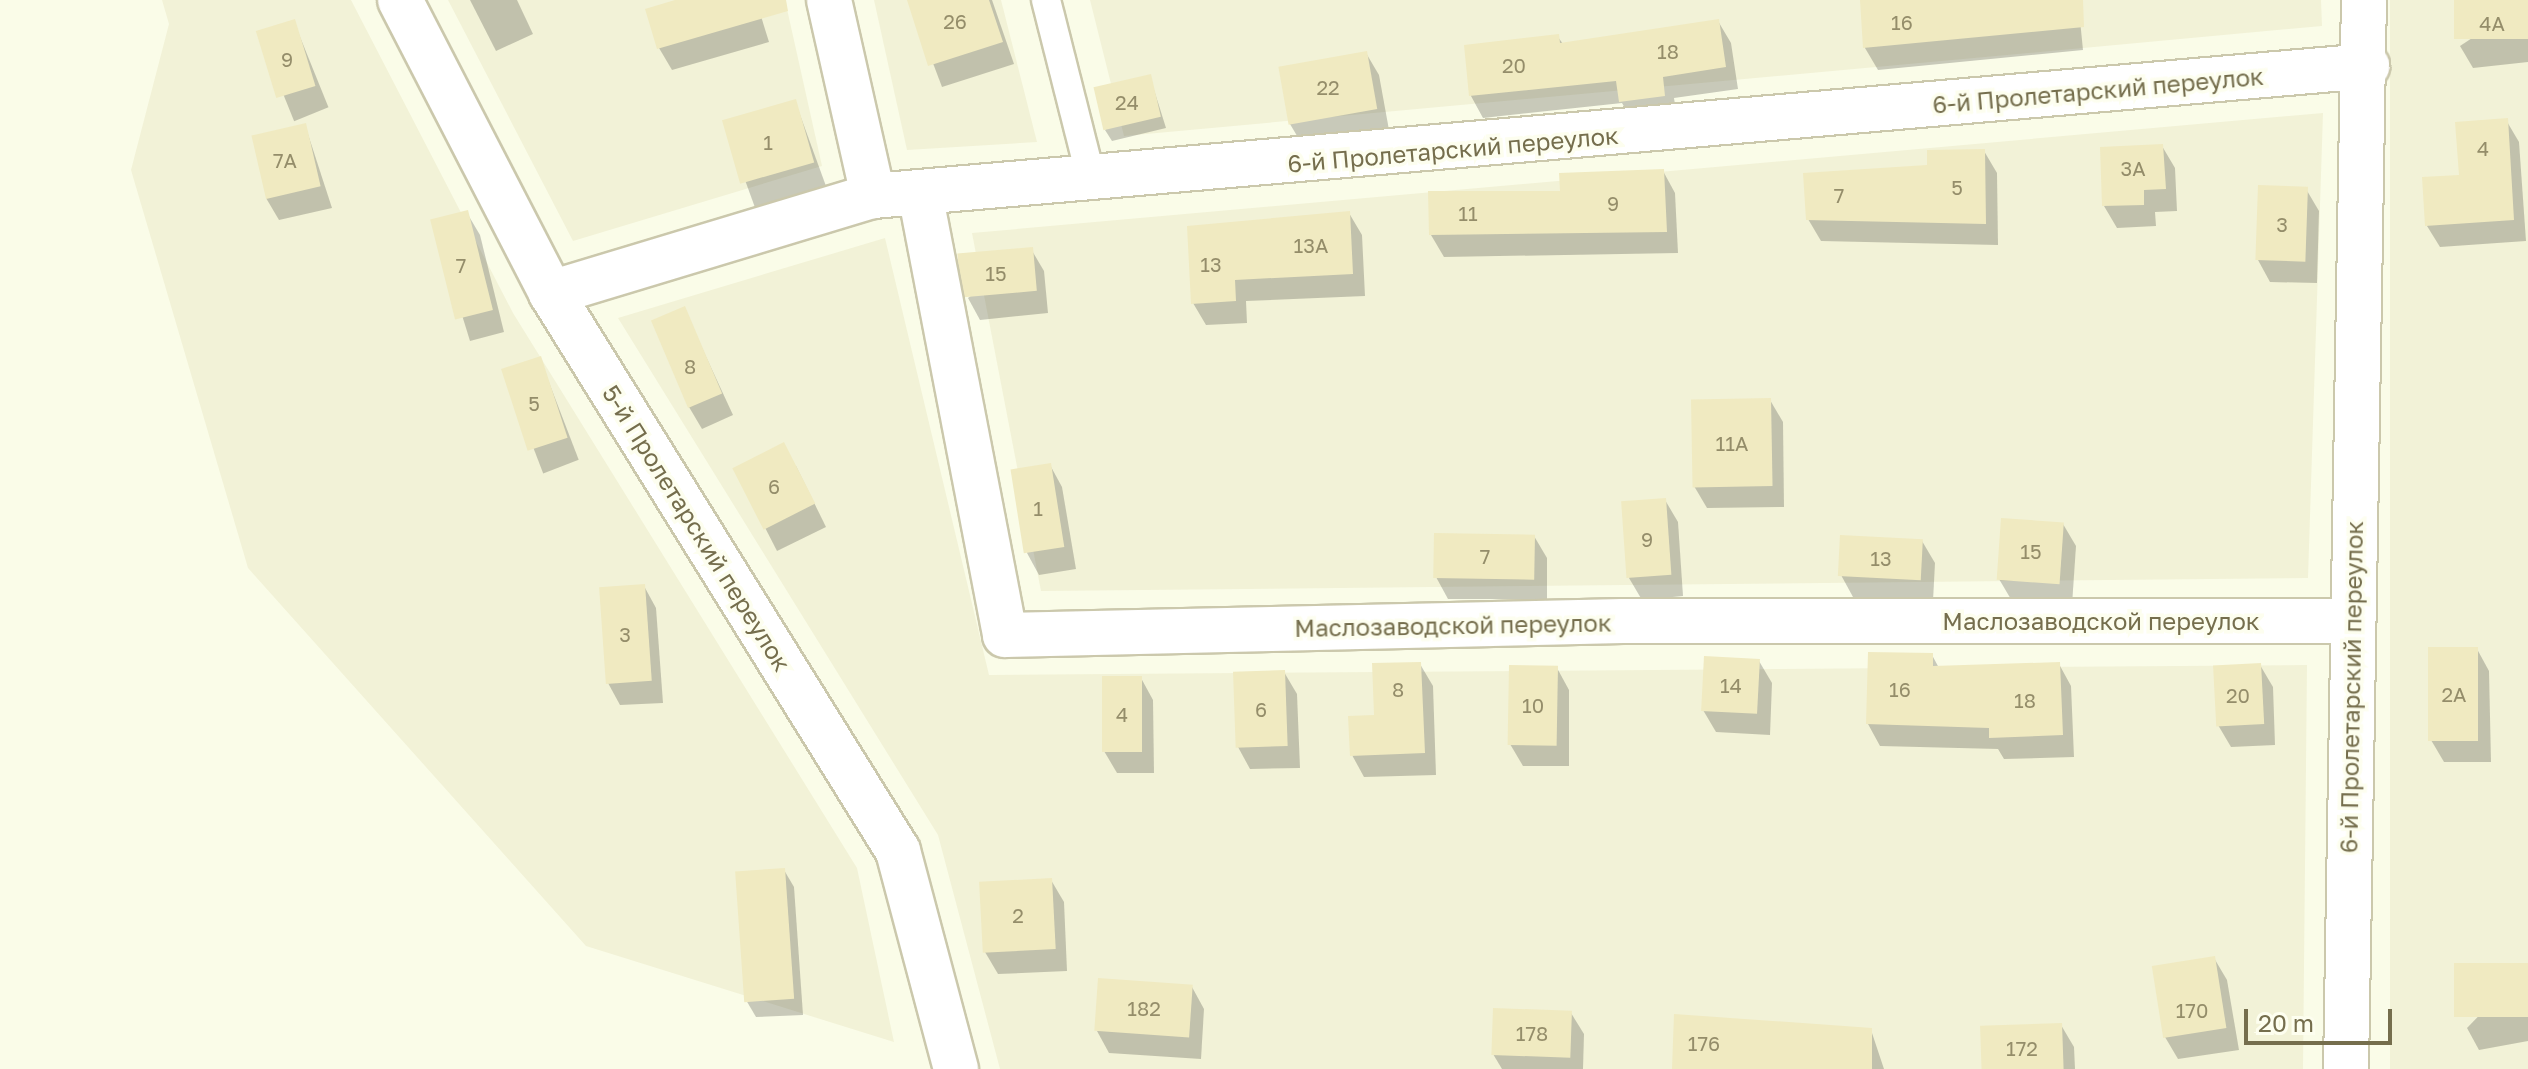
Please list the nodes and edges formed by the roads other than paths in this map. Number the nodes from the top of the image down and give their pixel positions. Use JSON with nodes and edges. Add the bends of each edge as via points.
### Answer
{"nodes":[{"id":1,"x":400,"y":0,"type":"edge"},
{"id":2,"x":829,"y":0,"type":"edge"},
{"id":3,"x":1046,"y":0,"type":"edge"},
{"id":4,"x":2364,"y":0,"type":"edge"},
{"id":5,"x":2367,"y":66,"type":"junction"},
{"id":6,"x":1092,"y":182,"type":"junction"},
{"id":7,"x":920,"y":193,"type":"junction"},
{"id":8,"x":873,"y":196,"type":"junction"},
{"id":9,"x":551,"y":293,"type":"junction"},
{"id":10,"x":2350,"y":621,"type":"junction"},
{"id":11,"x":956,"y":1069,"type":"edge"},
{"id":12,"x":2346,"y":1069,"type":"edge"}],
"edges":[{"from":1,"to":9,"type":"street","name":"5-й Пролетарский переулок"},
{"from":2,"to":8,"type":"street"},
{"from":3,"to":6,"type":"lane"},
{"from":4,"to":5,"type":"street","name":"6-й Пролетарский переулок"},
{"from":5,"to":6,"type":"street","name":"6-й Пролетарский переулок"},
{"from":5,"to":10,"type":"street","name":"6-й Пролетарский переулок"},
{"from":6,"to":7,"type":"street","name":"6-й Пролетарский переулок"},
{"from":7,"to":8,"type":"street","name":"6-й Пролетарский переулок"},
{"from":7,"to":10,"type":"street","name":"Маслозаводской переулок","via":[[1005,635],[1623,621]]},
{"from":8,"to":9,"type":"street","name":"6-й Пролетарский переулок"},
{"from":9,"to":11,"type":"street","name":"5-й Пролетарский переулок","via":[[898,851]]},
{"from":10,"to":12,"type":"street","name":"6-й Пролетарский переулок"}]}
